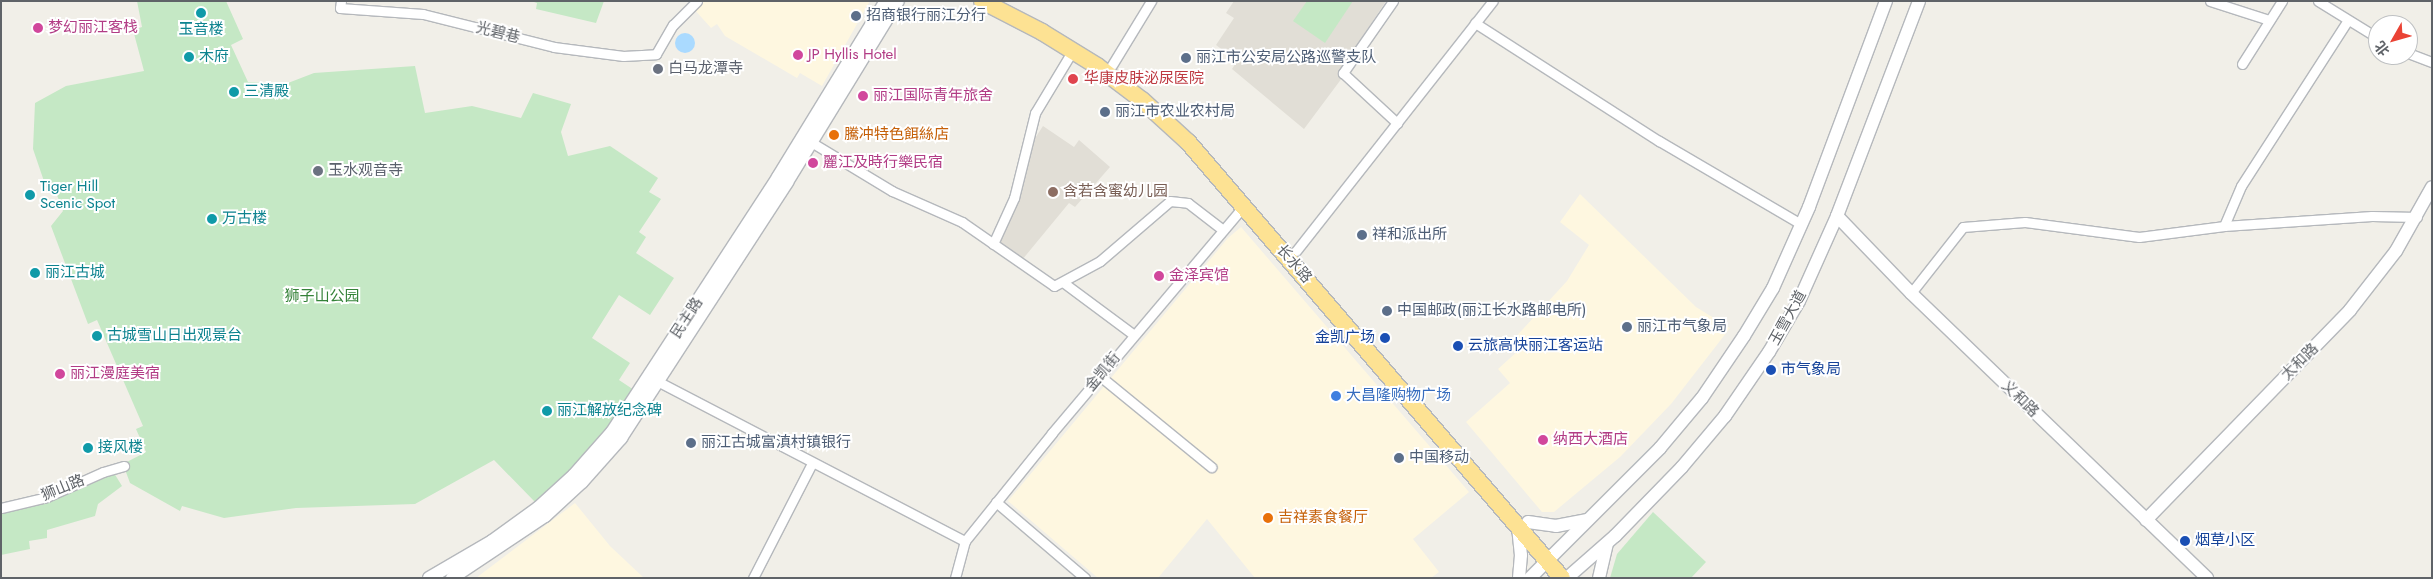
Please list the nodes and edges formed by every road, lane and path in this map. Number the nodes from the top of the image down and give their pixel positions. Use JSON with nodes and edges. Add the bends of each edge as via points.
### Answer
{"nodes":[{"id":1,"x":698,"y":1,"type":"edge"},
{"id":2,"x":886,"y":1,"type":"edge"},
{"id":3,"x":898,"y":1,"type":"edge"},
{"id":4,"x":982,"y":1,"type":"edge"},
{"id":5,"x":1004,"y":1,"type":"edge"},
{"id":6,"x":1151,"y":1,"type":"edge"},
{"id":7,"x":1393,"y":1,"type":"edge"},
{"id":8,"x":1492,"y":1,"type":"edge"},
{"id":9,"x":1886,"y":1,"type":"edge"},
{"id":10,"x":1920,"y":1,"type":"edge"},
{"id":11,"x":2210,"y":1,"type":"edge"},
{"id":12,"x":2282,"y":1,"type":"edge"},
{"id":13,"x":2318,"y":1,"type":"edge"},
{"id":14,"x":340,"y":4,"type":"edge"},
{"id":15,"x":2270,"y":20,"type":"junction"},
{"id":16,"x":2348,"y":20,"type":"junction"},
{"id":17,"x":1475,"y":23,"type":"junction"},
{"id":18,"x":2368,"y":32,"type":"edge"},
{"id":19,"x":1073,"y":50,"type":"junction"},
{"id":20,"x":2418,"y":57,"type":"edge"},
{"id":21,"x":2432,"y":62,"type":"edge"},
{"id":22,"x":2242,"y":64,"type":"dead end"},
{"id":23,"x":1112,"y":65,"type":"junction"},
{"id":24,"x":1398,"y":123,"type":"junction"},
{"id":25,"x":811,"y":142,"type":"junction"},
{"id":26,"x":2432,"y":187,"type":"edge"},
{"id":27,"x":1244,"y":206,"type":"junction"},
{"id":28,"x":1837,"y":216,"type":"junction"},
{"id":29,"x":2417,"y":217,"type":"junction"},
{"id":30,"x":1801,"y":224,"type":"junction"},
{"id":31,"x":2224,"y":226,"type":"junction"},
{"id":32,"x":1223,"y":230,"type":"junction"},
{"id":33,"x":993,"y":244,"type":"junction"},
{"id":34,"x":1296,"y":251,"type":"junction"},
{"id":35,"x":1064,"y":283,"type":"junction"},
{"id":36,"x":1911,"y":293,"type":"junction"},
{"id":37,"x":1134,"y":335,"type":"junction"},
{"id":38,"x":1100,"y":376,"type":"junction"},
{"id":39,"x":659,"y":382,"type":"junction"},
{"id":40,"x":812,"y":463,"type":"junction"},
{"id":41,"x":124,"y":466,"type":"dead end"},
{"id":42,"x":1211,"y":466,"type":"dead end"},
{"id":43,"x":996,"y":502,"type":"junction"},
{"id":44,"x":1,"y":508,"type":"edge"},
{"id":45,"x":1589,"y":520,"type":"junction"},
{"id":46,"x":2146,"y":520,"type":"junction"},
{"id":47,"x":1523,"y":523,"type":"junction"},
{"id":48,"x":965,"y":541,"type":"junction"},
{"id":49,"x":1608,"y":542,"type":"junction"},
{"id":50,"x":1551,"y":557,"type":"junction"},
{"id":51,"x":1569,"y":577,"type":"edge"},
{"id":52,"x":429,"y":578,"type":"edge"},
{"id":53,"x":452,"y":578,"type":"edge"},
{"id":54,"x":753,"y":578,"type":"edge"},
{"id":55,"x":955,"y":578,"type":"edge"},
{"id":56,"x":1085,"y":578,"type":"edge"},
{"id":57,"x":1519,"y":578,"type":"edge"},
{"id":58,"x":1530,"y":578,"type":"edge"},
{"id":59,"x":1599,"y":578,"type":"edge"},
{"id":60,"x":2206,"y":578,"type":"edge"}],
"edges":[{"from":1,"to":14,"type":"street","name":"光碧巷","via":[[673,25],[656,54],[623,56],[554,47],[423,14]]},
{"from":2,"to":52,"type":"main road","name":"民主路","via":[[772,185],[612,432],[574,475],[538,508],[492,541]]},
{"from":3,"to":25,"type":"main road","name":"民主路"},
{"from":4,"to":19,"type":"highway","name":"长水路"},
{"from":5,"to":23,"type":"highway","name":"长水路","via":[[1066,34]]},
{"from":6,"to":23,"type":"street"},
{"from":7,"to":24,"type":"street","via":[[1343,73]]},
{"from":8,"to":17,"type":"street"},
{"from":9,"to":30,"type":"main road","name":"玉雪大道","via":[[1843,122]]},
{"from":10,"to":28,"type":"main road","name":"玉雪大道"},
{"from":11,"to":15,"type":"street"},
{"from":12,"to":15,"type":"street"},
{"from":13,"to":16,"type":"street"},
{"from":15,"to":22,"type":"street"},
{"from":16,"to":18,"type":"street"},
{"from":16,"to":31,"type":"street","via":[[2241,186]]},
{"from":17,"to":24,"type":"street"},
{"from":17,"to":30,"type":"street","via":[[1664,144]]},
{"from":19,"to":27,"type":"highway","name":"长水路","via":[[1166,122]]},
{"from":19,"to":33,"type":"street","via":[[1035,113],[1014,198]]},
{"from":20,"to":21,"type":"street"},
{"from":23,"to":34,"type":"highway","name":"长水路","via":[[1195,135]]},
{"from":24,"to":34,"type":"street"},
{"from":25,"to":33,"type":"street","via":[[892,191],[952,216]]},
{"from":25,"to":39,"type":"main road","name":"民主路"},
{"from":26,"to":29,"type":"main road","name":"太和路"},
{"from":27,"to":32,"type":"street","name":"金凯街"},
{"from":27,"to":47,"type":"highway","name":"长水路"},
{"from":28,"to":36,"type":"main road","name":"义和路"},
{"from":28,"to":49,"type":"main road","name":"玉雪大道","via":[[1799,301],[1740,395],[1682,467]]},
{"from":29,"to":31,"type":"street","via":[[2372,216]]},
{"from":29,"to":46,"type":"main road","name":"太和路","via":[[2382,271],[2345,316]]},
{"from":30,"to":45,"type":"main road","name":"玉雪大道","via":[[1773,288],[1716,378],[1660,448]]},
{"from":31,"to":36,"type":"street","via":[[2139,237],[2025,222],[1963,227]]},
{"from":32,"to":35,"type":"street","via":[[1188,203],[1170,201],[1100,261]]},
{"from":32,"to":37,"type":"street","name":"金凯街"},
{"from":33,"to":35,"type":"street","via":[[1054,286]]},
{"from":34,"to":47,"type":"highway","name":"长水路"},
{"from":35,"to":37,"type":"street"},
{"from":36,"to":46,"type":"main road","name":"义和路"},
{"from":37,"to":38,"type":"street","name":"金凯街"},
{"from":38,"to":42,"type":"street"},
{"from":38,"to":43,"type":"street","name":"金凯街"},
{"from":39,"to":40,"type":"street"},
{"from":39,"to":53,"type":"main road","name":"民主路","via":[[621,438],[566,498],[521,534]]},
{"from":40,"to":48,"type":"street"},
{"from":40,"to":54,"type":"street"},
{"from":41,"to":44,"type":"street","name":"狮山路","via":[[47,497]]},
{"from":43,"to":48,"type":"street","name":"金凯街"},
{"from":43,"to":56,"type":"street"},
{"from":45,"to":47,"type":"main road","via":[[1556,526]]},
{"from":45,"to":50,"type":"main road","name":"玉雪大道"},
{"from":46,"to":60,"type":"main road","name":"义和路"},
{"from":47,"to":50,"type":"highway","name":"长水路"},
{"from":47,"to":57,"type":"main road"},
{"from":48,"to":55,"type":"street"},
{"from":49,"to":51,"type":"main road","name":"玉雪大道"},
{"from":49,"to":59,"type":"main road"},
{"from":50,"to":51,"type":"highway","name":"长水路"},
{"from":50,"to":58,"type":"main road","name":"玉雪大道"}]}
